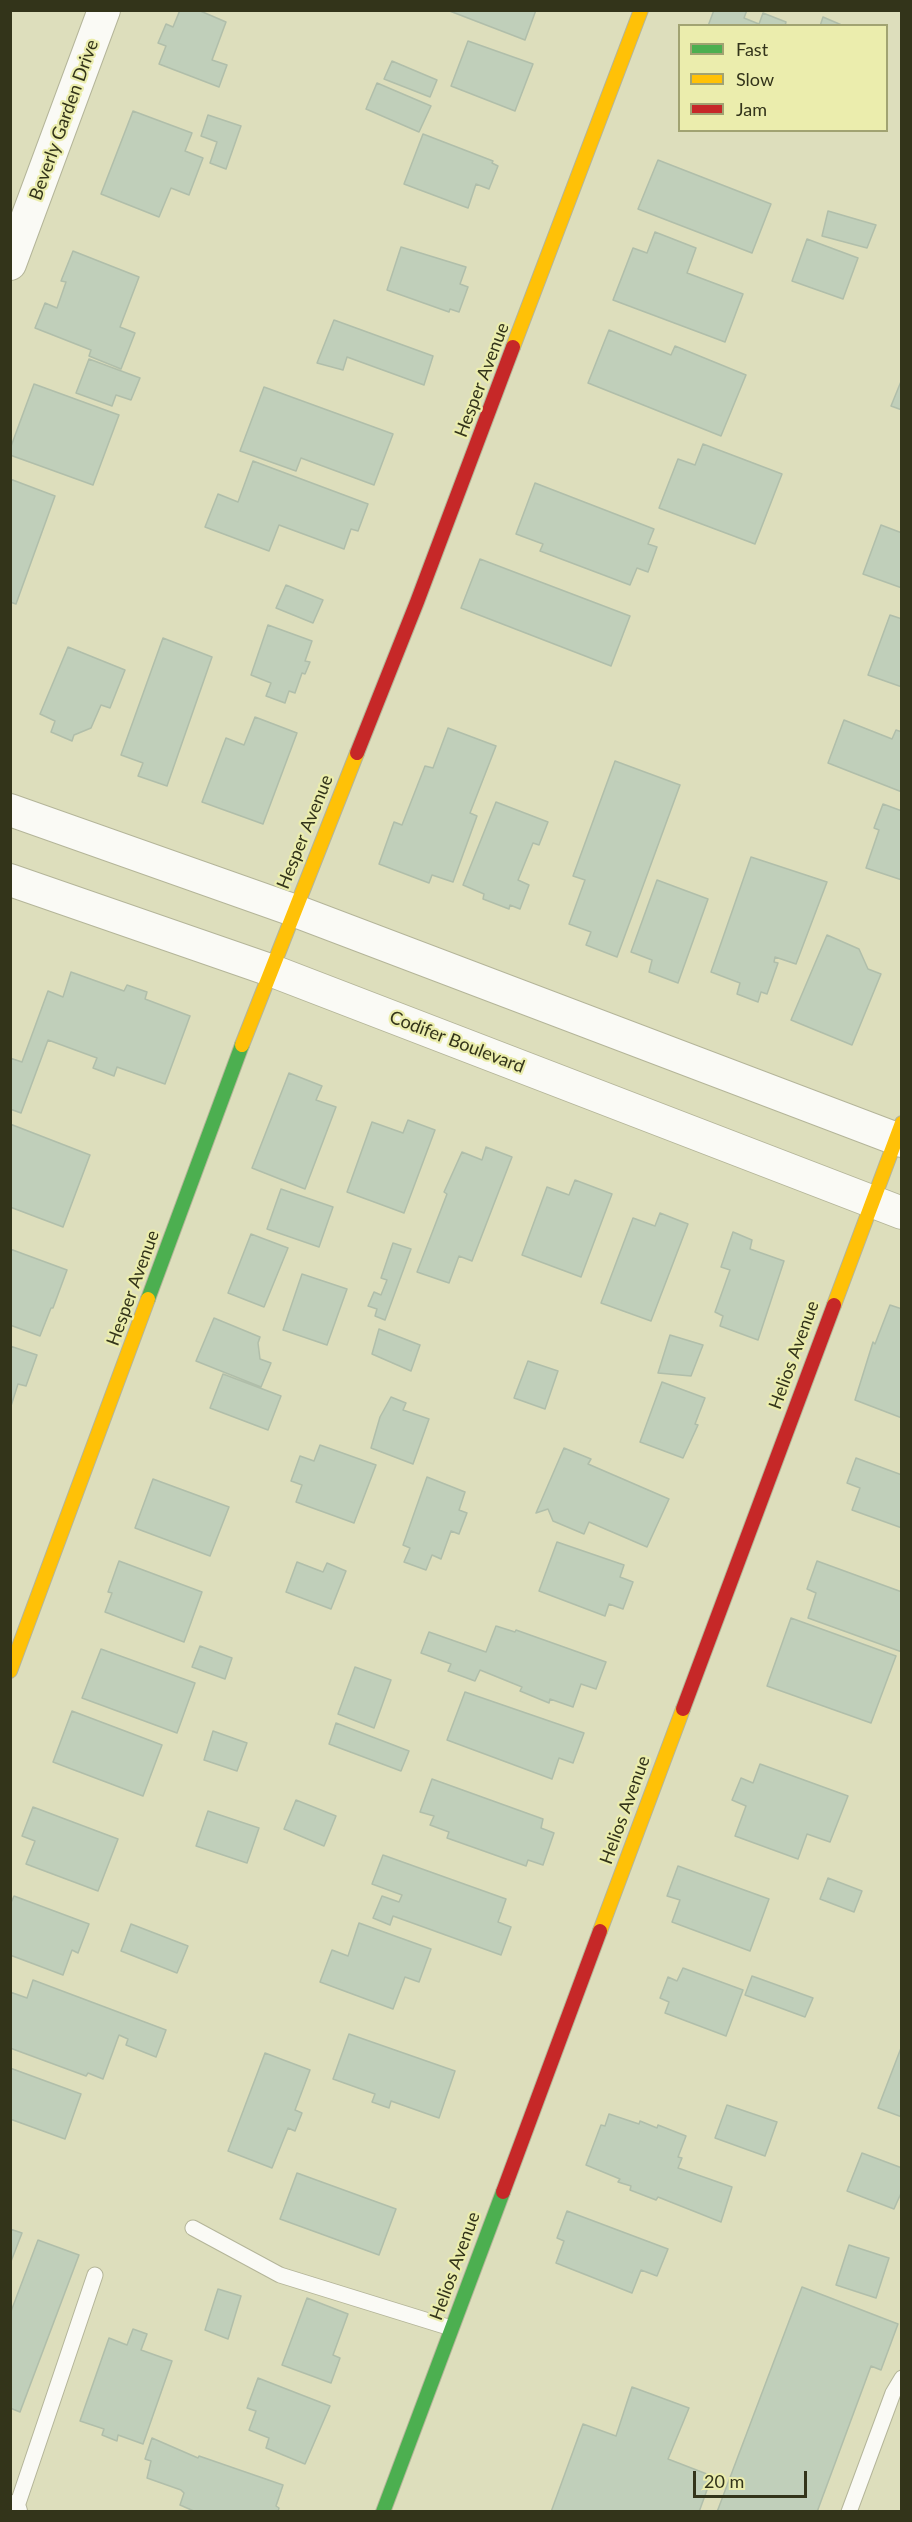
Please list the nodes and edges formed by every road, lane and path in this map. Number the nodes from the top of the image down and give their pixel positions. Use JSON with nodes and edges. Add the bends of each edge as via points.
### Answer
{"nodes":[{"id":1,"x":104,"y":10,"type":"edge"},
{"id":2,"x":641,"y":10,"type":"edge"},
{"id":3,"x":10,"y":264,"type":"edge"},
{"id":4,"x":10,"y":810,"type":"edge"},
{"id":5,"x":10,"y":880,"type":"edge"},
{"id":6,"x":293,"y":910,"type":"junction"},
{"id":7,"x":270,"y":970,"type":"junction"},
{"id":8,"x":899,"y":1134,"type":"edge"},
{"id":9,"x":870,"y":1201,"type":"junction"},
{"id":10,"x":902,"y":1213,"type":"edge"},
{"id":11,"x":10,"y":1671,"type":"edge"},
{"id":12,"x":193,"y":2228,"type":"dead end"},
{"id":13,"x":95,"y":2276,"type":"dead end"},
{"id":14,"x":451,"y":2328,"type":"junction"},
{"id":15,"x":902,"y":2378,"type":"edge"},
{"id":16,"x":12,"y":2511,"type":"edge"},
{"id":17,"x":383,"y":2511,"type":"edge"},
{"id":18,"x":849,"y":2511,"type":"edge"}],
"edges":[{"from":1,"to":3,"type":"street","name":"Beverly Garden Drive"},
{"from":2,"to":6,"type":"street","name":"Hesper Avenue","via":[[417,602]]},
{"from":4,"to":6,"type":"street"},
{"from":5,"to":7,"type":"street","name":"Codifer Boulevard"},
{"from":6,"to":7,"type":"street","name":"Hesper Avenue"},
{"from":6,"to":8,"type":"street"},
{"from":7,"to":9,"type":"street","name":"Codifer Boulevard"},
{"from":7,"to":11,"type":"street","name":"Hesper Avenue"},
{"from":8,"to":9,"type":"street","name":"Helios Avenue"},
{"from":9,"to":10,"type":"street","name":"Codifer Boulevard"},
{"from":9,"to":14,"type":"street","name":"Helios Avenue"},
{"from":12,"to":14,"type":"lane","via":[[280,2275]]},
{"from":13,"to":16,"type":"lane"},
{"from":14,"to":17,"type":"street","name":"Helios Avenue"},
{"from":15,"to":18,"type":"lane"}]}
